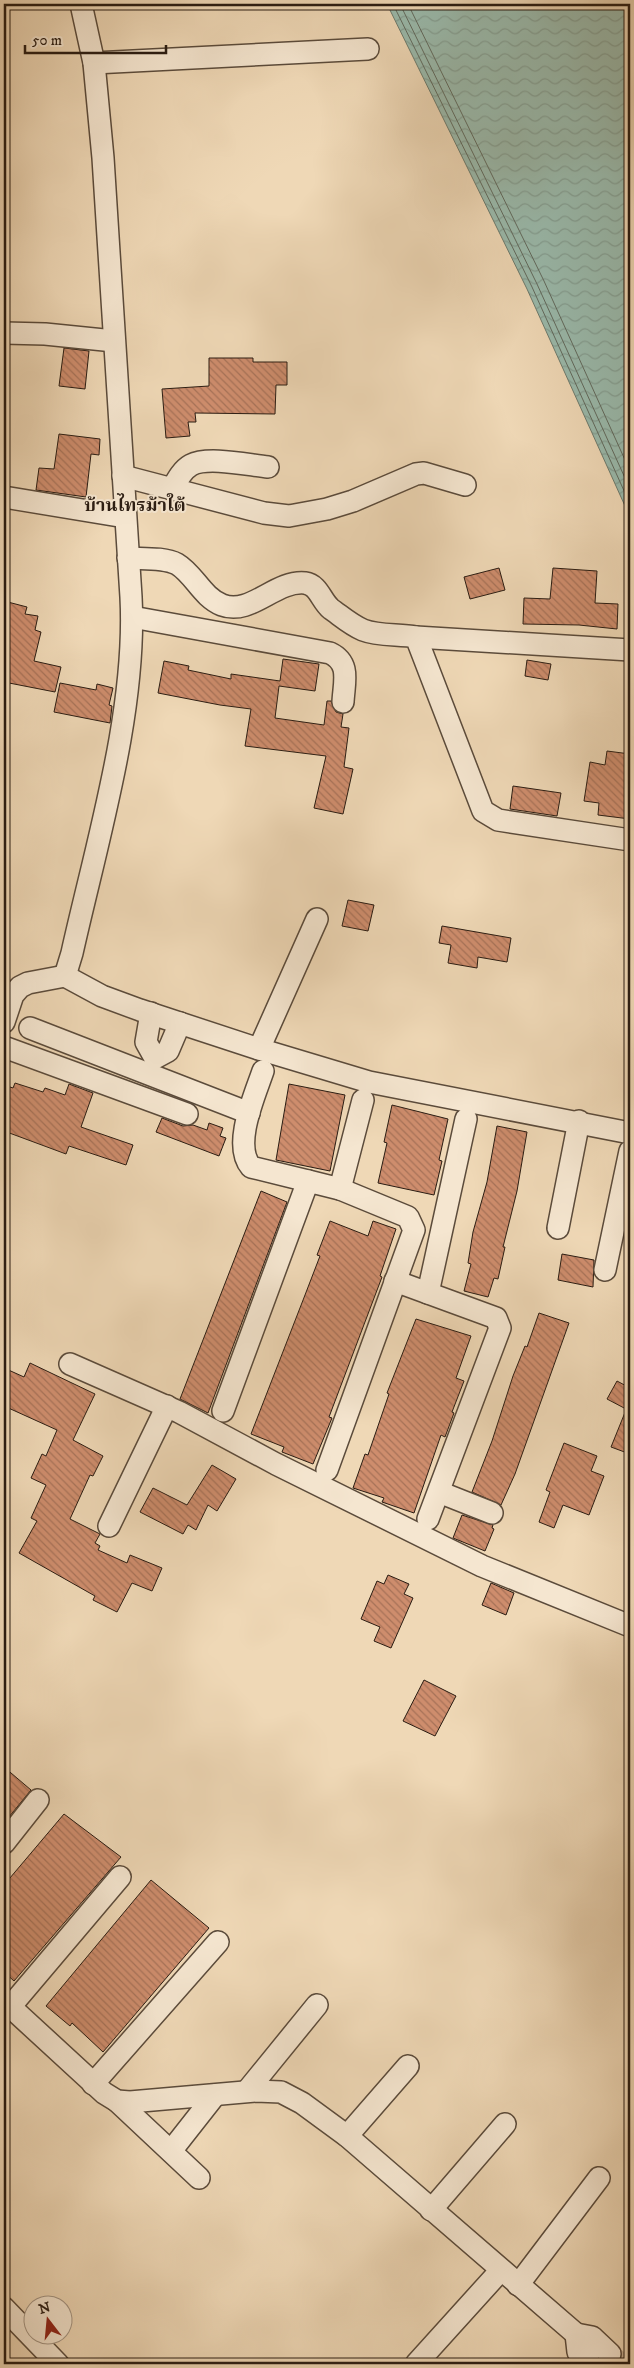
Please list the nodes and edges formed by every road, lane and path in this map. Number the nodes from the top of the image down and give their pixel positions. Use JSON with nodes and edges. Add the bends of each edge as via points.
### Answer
{"nodes":[{"id":1,"x":81,"y":4,"type":"edge"},
{"id":2,"x":368,"y":49,"type":"dead end"},
{"id":3,"x":94,"y":63,"type":"junction"},
{"id":4,"x":4,"y":333,"type":"edge"},
{"id":5,"x":114,"y":341,"type":"junction"},
{"id":6,"x":268,"y":467,"type":"dead end"},
{"id":7,"x":122,"y":476,"type":"junction"},
{"id":8,"x":465,"y":485,"type":"dead end"},
{"id":9,"x":172,"y":489,"type":"junction"},
{"id":10,"x":4,"y":497,"type":"edge"},
{"id":11,"x":125,"y":517,"type":"junction"},
{"id":12,"x":128,"y":558,"type":"junction"},
{"id":13,"x":132,"y":616,"type":"junction"},
{"id":14,"x":416,"y":637,"type":"junction"},
{"id":15,"x":630,"y":650,"type":"edge"},
{"id":16,"x":342,"y":702,"type":"dead end"},
{"id":17,"x":630,"y":840,"type":"edge"},
{"id":18,"x":317,"y":919,"type":"dead end"},
{"id":19,"x":65,"y":976,"type":"junction"},
{"id":20,"x":151,"y":1013,"type":"junction"},
{"id":21,"x":4,"y":1022,"type":"edge"},
{"id":22,"x":180,"y":1023,"type":"junction"},
{"id":23,"x":30,"y":1028,"type":"dead end"},
{"id":24,"x":4,"y":1046,"type":"edge"},
{"id":25,"x":259,"y":1049,"type":"junction"},
{"id":26,"x":152,"y":1066,"type":"junction"},
{"id":27,"x":263,"y":1071,"type":"dead end"},
{"id":28,"x":363,"y":1100,"type":"dead end"},
{"id":29,"x":249,"y":1113,"type":"junction"},
{"id":30,"x":187,"y":1114,"type":"dead end"},
{"id":31,"x":466,"y":1119,"type":"dead end"},
{"id":32,"x":579,"y":1121,"type":"junction"},
{"id":33,"x":630,"y":1132,"type":"edge"},
{"id":34,"x":630,"y":1151,"type":"edge"},
{"id":35,"x":308,"y":1181,"type":"junction"},
{"id":36,"x":340,"y":1189,"type":"junction"},
{"id":37,"x":558,"y":1228,"type":"dead end"},
{"id":38,"x":605,"y":1270,"type":"dead end"},
{"id":39,"x":395,"y":1281,"type":"junction"},
{"id":40,"x":428,"y":1293,"type":"junction"},
{"id":41,"x":70,"y":1364,"type":"dead end"},
{"id":42,"x":167,"y":1406,"type":"junction"},
{"id":43,"x":223,"y":1411,"type":"dead end"},
{"id":44,"x":327,"y":1470,"type":"dead end"},
{"id":45,"x":439,"y":1492,"type":"junction"},
{"id":46,"x":492,"y":1513,"type":"dead end"},
{"id":47,"x":428,"y":1519,"type":"dead end"},
{"id":48,"x":109,"y":1526,"type":"dead end"},
{"id":49,"x":630,"y":1626,"type":"edge"},
{"id":50,"x":38,"y":1800,"type":"dead end"},
{"id":51,"x":4,"y":1843,"type":"edge"},
{"id":52,"x":120,"y":1877,"type":"dead end"},
{"id":53,"x":218,"y":1942,"type":"dead end"},
{"id":54,"x":7,"y":2004,"type":"edge"},
{"id":55,"x":317,"y":2005,"type":"dead end"},
{"id":56,"x":408,"y":2066,"type":"dead end"},
{"id":57,"x":94,"y":2084,"type":"junction"},
{"id":58,"x":248,"y":2091,"type":"junction"},
{"id":59,"x":216,"y":2095,"type":"junction"},
{"id":60,"x":117,"y":2101,"type":"junction"},
{"id":61,"x":505,"y":2124,"type":"dead end"},
{"id":62,"x":347,"y":2136,"type":"junction"},
{"id":63,"x":171,"y":2152,"type":"junction"},
{"id":64,"x":200,"y":2178,"type":"dead end"},
{"id":65,"x":599,"y":2178,"type":"dead end"},
{"id":66,"x":431,"y":2210,"type":"junction"},
{"id":67,"x":501,"y":2270,"type":"junction"},
{"id":68,"x":518,"y":2285,"type":"junction"},
{"id":69,"x":4,"y":2308,"type":"edge"},
{"id":70,"x":580,"y":2350,"type":"edge"},
{"id":71,"x":610,"y":2354,"type":"tunnel mouth"},
{"id":72,"x":58,"y":2364,"type":"edge"},
{"id":73,"x":416,"y":2364,"type":"edge"}],
"edges":[{"from":1,"to":3,"type":"street"},
{"from":2,"to":3,"type":"street"},
{"from":3,"to":5,"type":"street"},
{"from":4,"to":5,"type":"street"},
{"from":5,"to":7,"type":"street"},
{"from":6,"to":9,"type":"street","via":[[203,461],[190,465],[180,474]]},
{"from":7,"to":9,"type":"street"},
{"from":7,"to":11,"type":"street"},
{"from":8,"to":9,"type":"street","via":[[424,473],[416,474],[353,501],[289,516],[264,513]]},
{"from":10,"to":11,"type":"street"},
{"from":11,"to":12,"type":"street"},
{"from":12,"to":13,"type":"street"},
{"from":12,"to":14,"type":"street","via":[[179,565],[208,596],[224,606],[243,606],[276,588],[307,583],[329,607],[364,631]]},
{"from":13,"to":16,"type":"street","via":[[330,653],[340,658],[344,665]]},
{"from":13,"to":19,"type":"street","via":[[127,693],[113,770]]},
{"from":14,"to":15,"type":"street"},
{"from":14,"to":17,"type":"street","via":[[484,812],[498,820]]},
{"from":18,"to":25,"type":"street"},
{"from":19,"to":20,"type":"street","via":[[102,996]]},
{"from":19,"to":21,"type":"street","via":[[20,987],[13,995]]},
{"from":20,"to":22,"type":"street"},
{"from":20,"to":26,"type":"street","via":[[146,1042]]},
{"from":22,"to":25,"type":"street"},
{"from":22,"to":26,"type":"street","via":[[168,1051]]},
{"from":23,"to":26,"type":"street"},
{"from":24,"to":30,"type":"street"},
{"from":25,"to":32,"type":"street","via":[[369,1082]]},
{"from":26,"to":29,"type":"street"},
{"from":27,"to":29,"type":"street"},
{"from":28,"to":36,"type":"street"},
{"from":29,"to":35,"type":"street","via":[[244,1141],[245,1160],[251,1167]]},
{"from":31,"to":40,"type":"street"},
{"from":32,"to":33,"type":"street"},
{"from":32,"to":37,"type":"street"},
{"from":34,"to":38,"type":"street"},
{"from":35,"to":36,"type":"street"},
{"from":35,"to":43,"type":"street"},
{"from":36,"to":39,"type":"street","via":[[408,1217],[414,1230]]},
{"from":39,"to":40,"type":"street"},
{"from":39,"to":44,"type":"street"},
{"from":40,"to":45,"type":"street","via":[[496,1318],[500,1328]]},
{"from":41,"to":42,"type":"street"},
{"from":42,"to":48,"type":"street"},
{"from":42,"to":49,"type":"street","via":[[482,1566]]},
{"from":45,"to":46,"type":"street"},
{"from":45,"to":47,"type":"street"},
{"from":50,"to":51,"type":"street"},
{"from":52,"to":54,"type":"street"},
{"from":53,"to":57,"type":"street"},
{"from":54,"to":57,"type":"street"},
{"from":55,"to":58,"type":"street"},
{"from":56,"to":62,"type":"street"},
{"from":57,"to":60,"type":"street"},
{"from":58,"to":59,"type":"street"},
{"from":58,"to":62,"type":"street","via":[[281,2092]]},
{"from":59,"to":60,"type":"street"},
{"from":59,"to":63,"type":"street"},
{"from":60,"to":63,"type":"street"},
{"from":61,"to":66,"type":"street"},
{"from":62,"to":66,"type":"street"},
{"from":63,"to":64,"type":"street"},
{"from":65,"to":68,"type":"street"},
{"from":66,"to":67,"type":"street"},
{"from":67,"to":68,"type":"street"},
{"from":67,"to":73,"type":"street"},
{"from":68,"to":70,"type":"street"},
{"from":69,"to":72,"type":"street"},
{"from":70,"to":71,"type":"street"}]}
